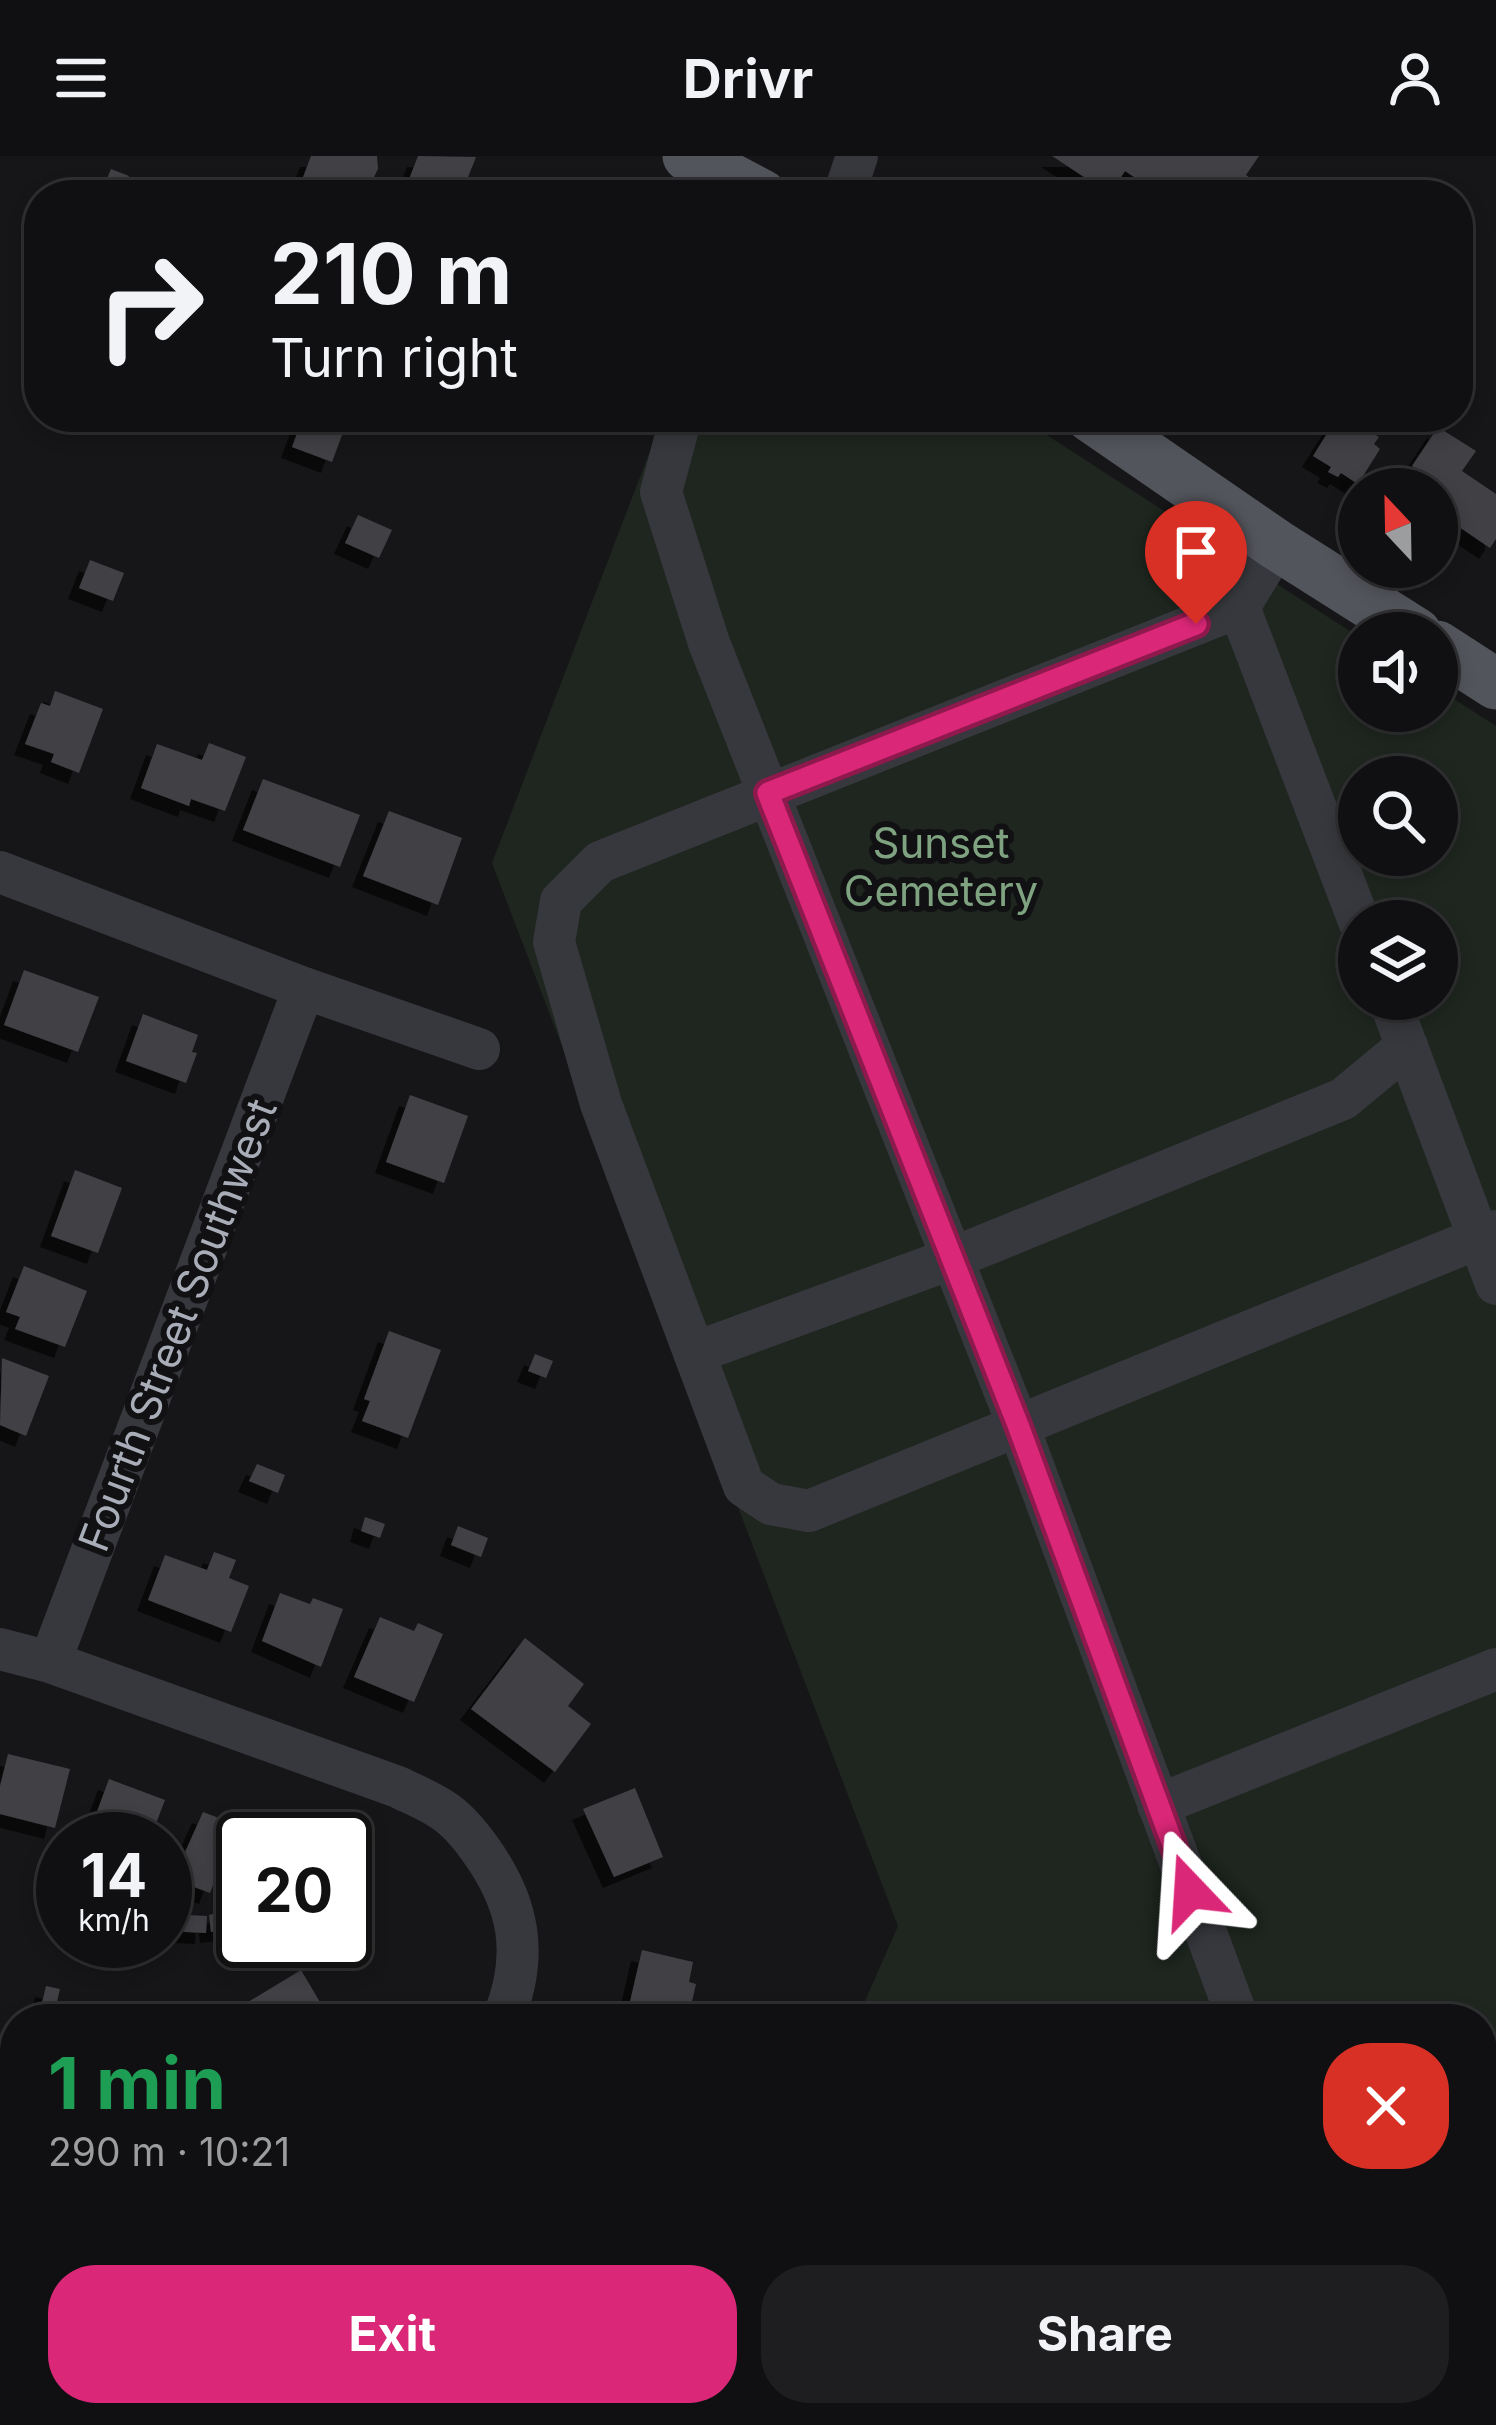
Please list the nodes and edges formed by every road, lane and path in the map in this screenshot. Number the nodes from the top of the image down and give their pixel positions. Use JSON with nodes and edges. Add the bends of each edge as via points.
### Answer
{"nodes":[{"id":1,"x":688,"y":156,"type":"edge"},
{"id":2,"x":734,"y":180,"type":"edge"},
{"id":3,"x":677,"y":432,"type":"edge"},
{"id":4,"x":1113,"y":432,"type":"edge"},
{"id":5,"x":1277,"y":545,"type":"junction"},
{"id":6,"x":1239,"y":608,"type":"junction"},
{"id":7,"x":1383,"y":612,"type":"edge"},
{"id":8,"x":1458,"y":660,"type":"edge"},
{"id":9,"x":1496,"y":684,"type":"edge"},
{"id":10,"x":768,"y":793,"type":"junction"},
{"id":11,"x":0,"y":872,"type":"edge"},
{"id":12,"x":1351,"y":900,"type":"edge"},
{"id":13,"x":304,"y":988,"type":"junction"},
{"id":14,"x":1397,"y":1020,"type":"edge"},
{"id":15,"x":1407,"y":1046,"type":"junction"},
{"id":16,"x":479,"y":1049,"type":"dead end"},
{"id":17,"x":1487,"y":1234,"type":"edge"},
{"id":18,"x":953,"y":1258,"type":"junction"},
{"id":19,"x":1496,"y":1284,"type":"edge"},
{"id":20,"x":694,"y":1353,"type":"junction"},
{"id":21,"x":1018,"y":1425,"type":"junction"},
{"id":22,"x":0,"y":1649,"type":"edge"},
{"id":23,"x":50,"y":1662,"type":"junction"},
{"id":24,"x":1496,"y":1669,"type":"edge"},
{"id":25,"x":1158,"y":1805,"type":"junction"},
{"id":26,"x":509,"y":2004,"type":"edge"},
{"id":27,"x":1232,"y":2004,"type":"edge"}],
"edges":[{"from":1,"to":2,"type":"main road"},
{"from":3,"to":10,"type":"street","via":[[661,492]]},
{"from":4,"to":5,"type":"main road"},
{"from":5,"to":6,"type":"street"},
{"from":5,"to":7,"type":"main road"},
{"from":6,"to":10,"type":"street"},
{"from":6,"to":12,"type":"street"},
{"from":8,"to":9,"type":"main road"},
{"from":10,"to":18,"type":"street"},
{"from":10,"to":20,"type":"street","via":[[600,862],[561,901],[554,942],[602,1104]]},
{"from":11,"to":13,"type":"street"},
{"from":13,"to":16,"type":"street"},
{"from":13,"to":23,"type":"street","name":"Fourth Street Southwest"},
{"from":14,"to":15,"type":"street"},
{"from":15,"to":17,"type":"street"},
{"from":15,"to":18,"type":"street","via":[[1342,1099]]},
{"from":17,"to":19,"type":"street"},
{"from":17,"to":21,"type":"street"},
{"from":18,"to":20,"type":"street"},
{"from":18,"to":21,"type":"street"},
{"from":20,"to":21,"type":"street","via":[[744,1486],[771,1504],[808,1511]]},
{"from":21,"to":25,"type":"street"},
{"from":22,"to":23,"type":"street"},
{"from":23,"to":26,"type":"street","via":[[445,1810],[503,1881],[518,1932]]},
{"from":24,"to":25,"type":"street"},
{"from":25,"to":27,"type":"street"}]}
